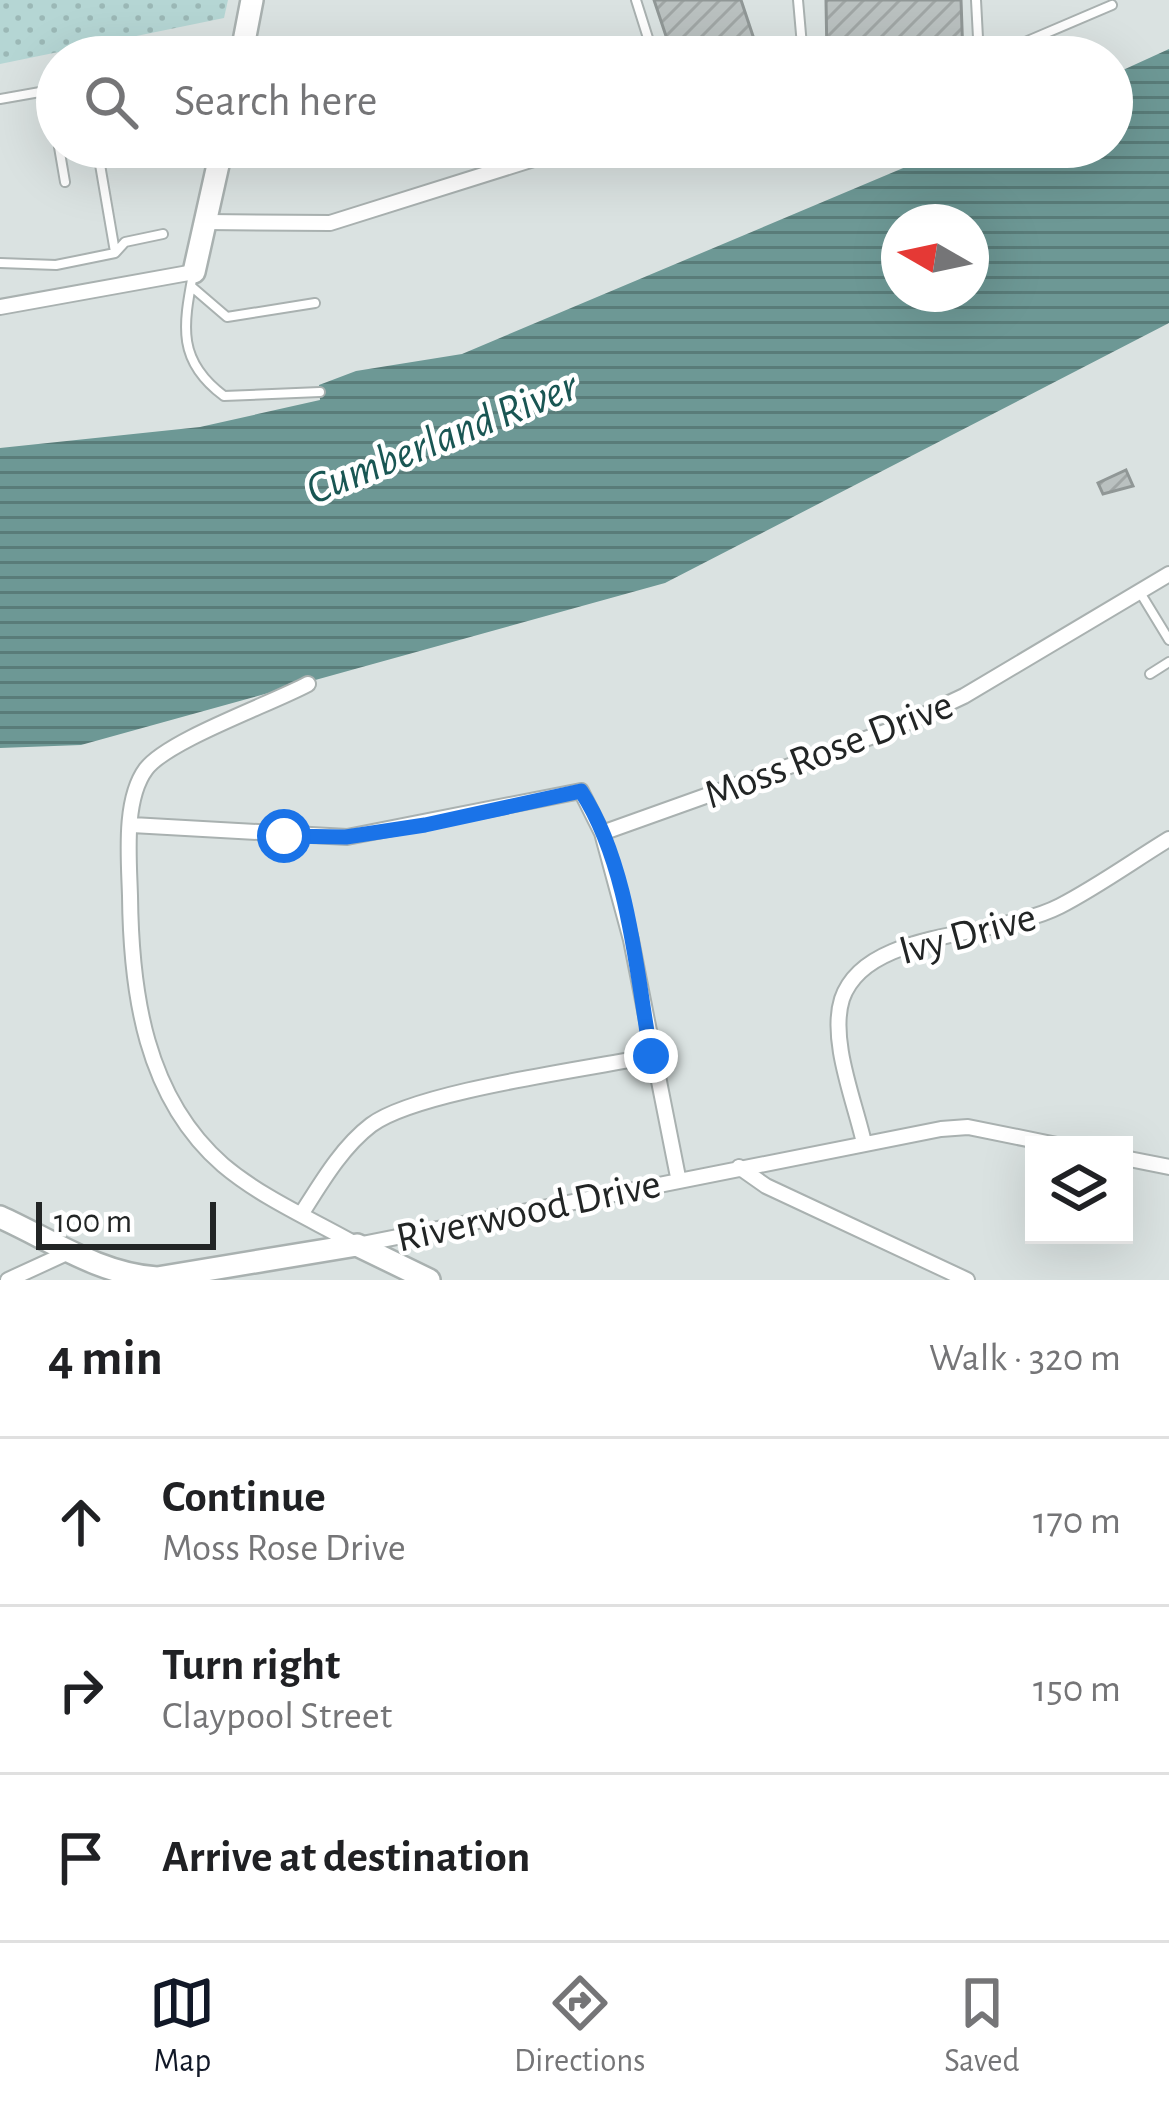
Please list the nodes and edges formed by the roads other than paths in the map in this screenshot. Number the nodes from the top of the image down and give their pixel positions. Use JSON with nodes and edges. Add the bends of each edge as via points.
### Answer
{"nodes":[{"id":1,"x":636,"y":0,"type":"edge"},
{"id":2,"x":798,"y":0,"type":"edge"},
{"id":3,"x":976,"y":0,"type":"edge"},
{"id":4,"x":253,"y":2,"type":"edge"},
{"id":5,"x":1112,"y":5,"type":"dead end"},
{"id":6,"x":246,"y":36,"type":"edge"},
{"id":7,"x":647,"y":36,"type":"edge"},
{"id":8,"x":801,"y":36,"type":"edge"},
{"id":9,"x":978,"y":36,"type":"edge"},
{"id":10,"x":1039,"y":36,"type":"edge"},
{"id":11,"x":36,"y":93,"type":"edge"},
{"id":12,"x":0,"y":99,"type":"edge"},
{"id":13,"x":63,"y":168,"type":"edge"},
{"id":14,"x":101,"y":168,"type":"edge"},
{"id":15,"x":218,"y":168,"type":"edge"},
{"id":16,"x":505,"y":168,"type":"edge"},
{"id":17,"x":65,"y":182,"type":"dead end"},
{"id":18,"x":207,"y":221,"type":"junction"},
{"id":19,"x":163,"y":234,"type":"dead end"},
{"id":20,"x":115,"y":253,"type":"junction"},
{"id":21,"x":0,"y":263,"type":"edge"},
{"id":22,"x":192,"y":279,"type":"junction"},
{"id":23,"x":315,"y":303,"type":"dead end"},
{"id":24,"x":0,"y":307,"type":"edge"},
{"id":25,"x":320,"y":392,"type":"dead end"},
{"id":26,"x":1169,"y":574,"type":"edge"},
{"id":27,"x":1141,"y":594,"type":"junction"},
{"id":28,"x":1169,"y":640,"type":"edge"},
{"id":29,"x":1169,"y":662,"type":"edge"},
{"id":30,"x":1150,"y":674,"type":"dead end"},
{"id":31,"x":308,"y":684,"type":"dead end"},
{"id":32,"x":131,"y":825,"type":"junction"},
{"id":33,"x":602,"y":833,"type":"junction"},
{"id":34,"x":1169,"y":838,"type":"edge"},
{"id":35,"x":651,"y":1056,"type":"junction"},
{"id":36,"x":1025,"y":1139,"type":"edge"},
{"id":37,"x":864,"y":1143,"type":"junction"},
{"id":38,"x":1133,"y":1160,"type":"edge"},
{"id":39,"x":739,"y":1167,"type":"junction"},
{"id":40,"x":1169,"y":1167,"type":"edge"},
{"id":41,"x":678,"y":1177,"type":"junction"},
{"id":42,"x":302,"y":1214,"type":"junction"},
{"id":43,"x":0,"y":1217,"type":"edge"},
{"id":44,"x":357,"y":1245,"type":"junction"},
{"id":45,"x":69,"y":1252,"type":"junction"},
{"id":46,"x":105,"y":1274,"type":"edge"},
{"id":47,"x":136,"y":1278,"type":"edge"},
{"id":48,"x":8,"y":1280,"type":"edge"},
{"id":49,"x":429,"y":1280,"type":"edge"},
{"id":50,"x":967,"y":1280,"type":"edge"}],
"edges":[{"from":1,"to":7,"type":"lane"},
{"from":2,"to":8,"type":"lane"},
{"from":3,"to":9,"type":"lane"},
{"from":4,"to":6,"type":"street"},
{"from":5,"to":10,"type":"lane"},
{"from":11,"to":12,"type":"lane"},
{"from":13,"to":17,"type":"lane"},
{"from":14,"to":20,"type":"lane"},
{"from":15,"to":18,"type":"street"},
{"from":16,"to":18,"type":"street","via":[[330,223]]},
{"from":18,"to":22,"type":"street"},
{"from":19,"to":20,"type":"lane","via":[[125,242]]},
{"from":20,"to":21,"type":"lane","via":[[56,265]]},
{"from":22,"to":23,"type":"lane","via":[[227,317]]},
{"from":22,"to":24,"type":"street"},
{"from":22,"to":25,"type":"lane","via":[[183,344],[208,384],[224,396]]},
{"from":26,"to":27,"type":"street","name":"Moss Rose Drive"},
{"from":27,"to":28,"type":"lane"},
{"from":27,"to":33,"type":"street","name":"Moss Rose Drive","via":[[896,728]]},
{"from":29,"to":30,"type":"lane"},
{"from":31,"to":32,"type":"street","via":[[167,750],[136,788]]},
{"from":32,"to":33,"type":"street","via":[[346,837],[581,791]]},
{"from":32,"to":42,"type":"street","via":[[132,986],[141,1030],[196,1137],[224,1166]]},
{"from":33,"to":35,"type":"street"},
{"from":34,"to":37,"type":"street","name":"Ivy Drive","via":[[1057,908],[985,932],[892,948],[857,969],[838,1024]]},
{"from":35,"to":41,"type":"street"},
{"from":35,"to":42,"type":"street","via":[[407,1106],[370,1126]]},
{"from":36,"to":37,"type":"street","name":"Riverwood Drive","via":[[968,1127]]},
{"from":37,"to":39,"type":"street","name":"Riverwood Drive"},
{"from":38,"to":40,"type":"street"},
{"from":39,"to":41,"type":"street","name":"Riverwood Drive"},
{"from":39,"to":50,"type":"street"},
{"from":41,"to":44,"type":"street","name":"Riverwood Drive"},
{"from":42,"to":44,"type":"street"},
{"from":43,"to":45,"type":"street","name":"Riverwood Drive"},
{"from":44,"to":47,"type":"street","name":"Riverwood Drive"},
{"from":44,"to":49,"type":"street"},
{"from":45,"to":46,"type":"street","name":"Riverwood Drive"},
{"from":45,"to":48,"type":"street"},
{"from":46,"to":47,"type":"street","name":"Riverwood Drive"}]}
